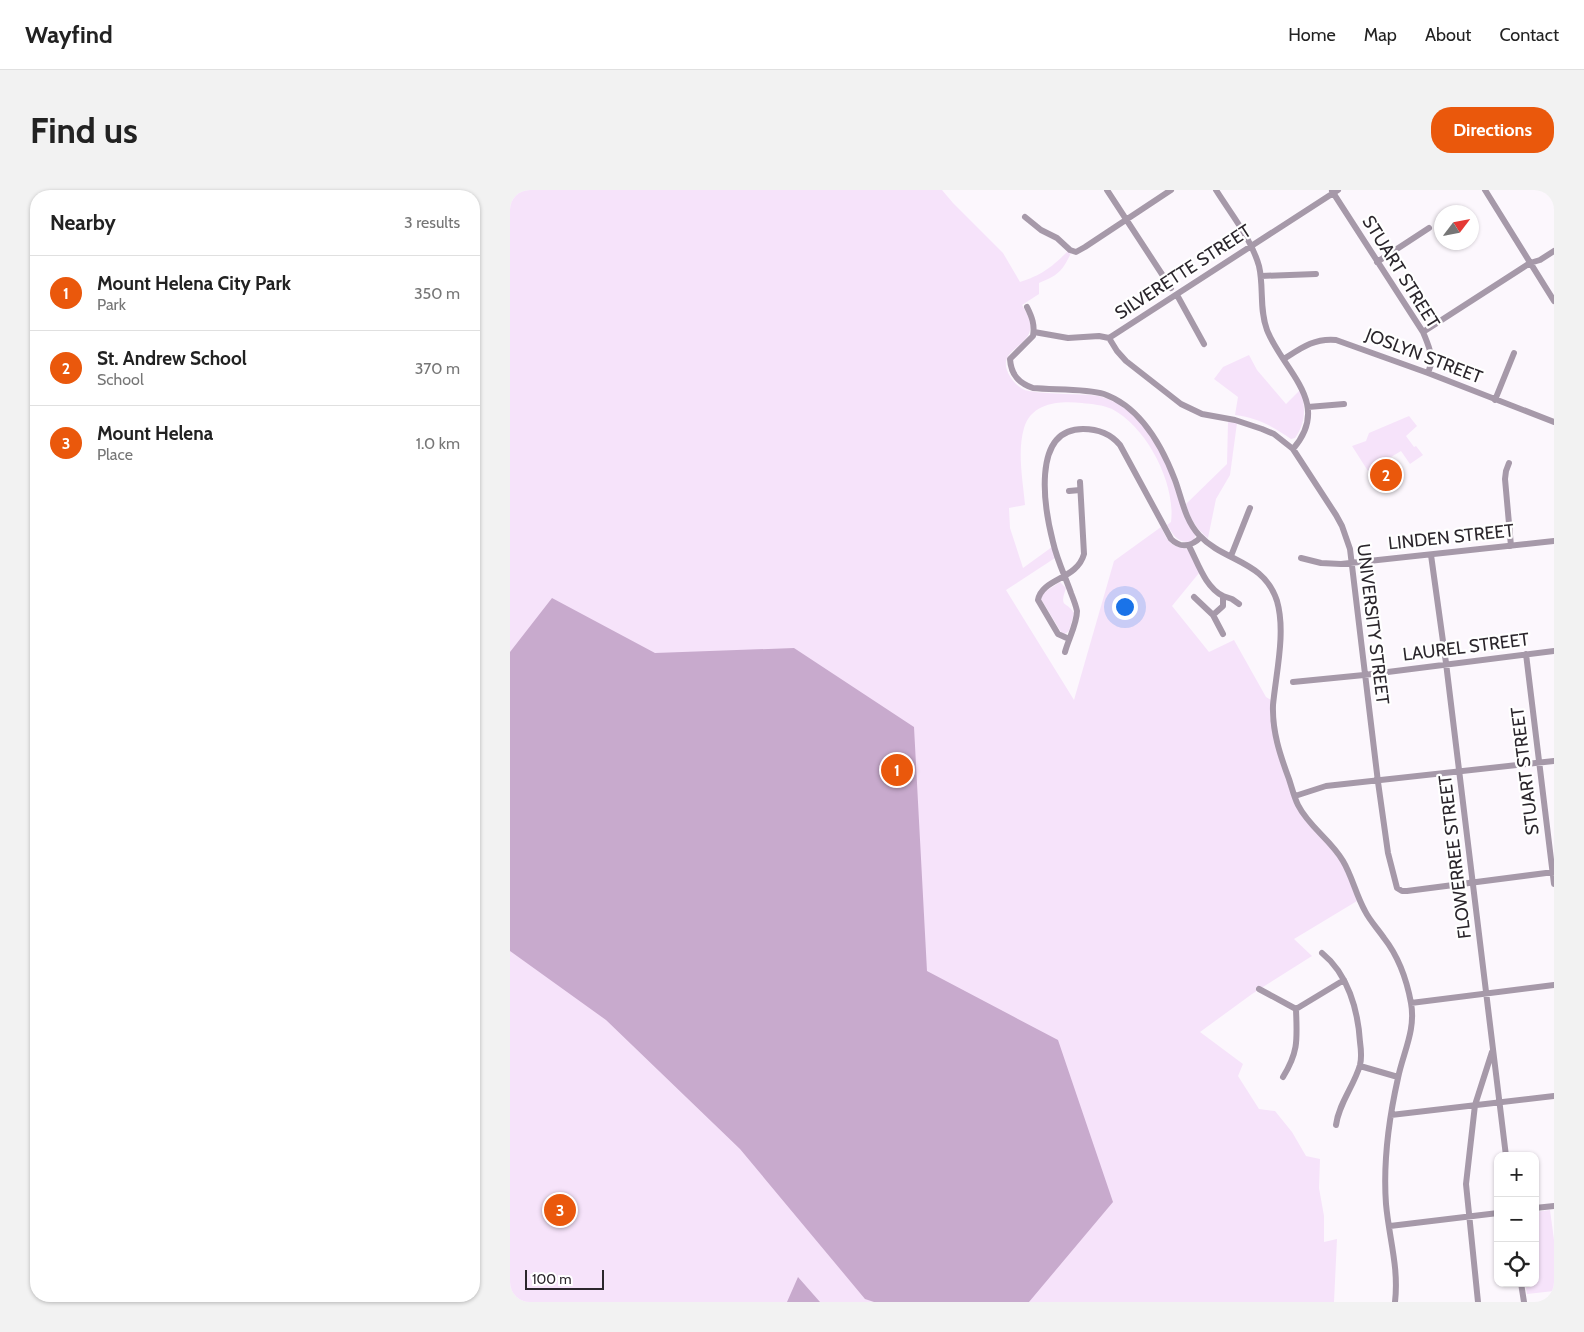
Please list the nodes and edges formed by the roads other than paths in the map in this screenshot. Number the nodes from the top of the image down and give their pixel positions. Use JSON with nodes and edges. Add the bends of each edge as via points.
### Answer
{"nodes":[{"id":1,"x":1107,"y":190,"type":"edge"},
{"id":2,"x":1171,"y":190,"type":"edge"},
{"id":3,"x":1216,"y":190,"type":"edge"},
{"id":4,"x":1334,"y":191,"type":"edge"},
{"id":5,"x":1488,"y":191,"type":"edge"},
{"id":6,"x":1025,"y":217,"type":"dead end"},
{"id":7,"x":1126,"y":219,"type":"junction"},
{"id":8,"x":1429,"y":228,"type":"dead end"},
{"id":9,"x":1252,"y":246,"type":"junction"},
{"id":10,"x":1554,"y":251,"type":"edge"},
{"id":11,"x":1377,"y":262,"type":"junction"},
{"id":12,"x":1530,"y":263,"type":"junction"},
{"id":13,"x":1316,"y":274,"type":"dead end"},
{"id":14,"x":1261,"y":276,"type":"junction"},
{"id":15,"x":1171,"y":288,"type":"dead end"},
{"id":16,"x":1177,"y":295,"type":"junction"},
{"id":17,"x":1554,"y":301,"type":"edge"},
{"id":18,"x":1027,"y":307,"type":"dead end"},
{"id":19,"x":1034,"y":332,"type":"junction"},
{"id":20,"x":1423,"y":332,"type":"junction"},
{"id":21,"x":1109,"y":338,"type":"junction"},
{"id":22,"x":1204,"y":344,"type":"dead end"},
{"id":23,"x":1514,"y":354,"type":"dead end"},
{"id":24,"x":1284,"y":359,"type":"junction"},
{"id":25,"x":1428,"y":373,"type":"junction"},
{"id":26,"x":1495,"y":400,"type":"junction"},
{"id":27,"x":1344,"y":404,"type":"dead end"},
{"id":28,"x":1308,"y":407,"type":"junction"},
{"id":29,"x":1554,"y":422,"type":"edge"},
{"id":30,"x":1293,"y":449,"type":"junction"},
{"id":31,"x":1510,"y":463,"type":"dead end"},
{"id":32,"x":1080,"y":482,"type":"dead end"},
{"id":33,"x":1080,"y":490,"type":"junction"},
{"id":34,"x":1069,"y":491,"type":"dead end"},
{"id":35,"x":1250,"y":508,"type":"dead end"},
{"id":36,"x":1201,"y":537,"type":"junction"},
{"id":37,"x":1554,"y":541,"type":"edge"},
{"id":38,"x":1189,"y":546,"type":"junction"},
{"id":39,"x":1511,"y":546,"type":"junction"},
{"id":40,"x":1230,"y":556,"type":"junction"},
{"id":41,"x":1431,"y":556,"type":"junction"},
{"id":42,"x":1301,"y":558,"type":"dead end"},
{"id":43,"x":1351,"y":563,"type":"junction"},
{"id":44,"x":1064,"y":575,"type":"junction"},
{"id":45,"x":1194,"y":596,"type":"dead end"},
{"id":46,"x":1223,"y":596,"type":"junction"},
{"id":47,"x":1239,"y":604,"type":"dead end"},
{"id":48,"x":1213,"y":615,"type":"junction"},
{"id":49,"x":1223,"y":634,"type":"dead end"},
{"id":50,"x":1069,"y":639,"type":"junction"},
{"id":51,"x":1554,"y":651,"type":"edge"},
{"id":52,"x":1065,"y":652,"type":"dead end"},
{"id":53,"x":1526,"y":654,"type":"junction"},
{"id":54,"x":1446,"y":664,"type":"junction"},
{"id":55,"x":1364,"y":675,"type":"junction"},
{"id":56,"x":1293,"y":682,"type":"dead end"},
{"id":57,"x":1554,"y":761,"type":"edge"},
{"id":58,"x":1540,"y":763,"type":"junction"},
{"id":59,"x":1460,"y":773,"type":"junction"},
{"id":60,"x":1378,"y":782,"type":"junction"},
{"id":61,"x":1294,"y":796,"type":"junction"},
{"id":62,"x":1553,"y":872,"type":"edge"},
{"id":63,"x":1473,"y":882,"type":"junction"},
{"id":64,"x":1554,"y":884,"type":"edge"},
{"id":65,"x":1322,"y":953,"type":"dead end"},
{"id":66,"x":1344,"y":980,"type":"junction"},
{"id":67,"x":1554,"y":985,"type":"edge"},
{"id":68,"x":1259,"y":989,"type":"dead end"},
{"id":69,"x":1487,"y":993,"type":"junction"},
{"id":70,"x":1411,"y":1003,"type":"junction"},
{"id":71,"x":1296,"y":1009,"type":"junction"},
{"id":72,"x":1493,"y":1047,"type":"junction"},
{"id":73,"x":1360,"y":1066,"type":"junction"},
{"id":74,"x":1283,"y":1077,"type":"dead end"},
{"id":75,"x":1398,"y":1077,"type":"junction"},
{"id":76,"x":1554,"y":1096,"type":"edge"},
{"id":77,"x":1499,"y":1102,"type":"junction"},
{"id":78,"x":1475,"y":1105,"type":"junction"},
{"id":79,"x":1391,"y":1115,"type":"junction"},
{"id":80,"x":1336,"y":1125,"type":"dead end"},
{"id":81,"x":1505,"y":1152,"type":"edge"},
{"id":82,"x":1554,"y":1206,"type":"edge"},
{"id":83,"x":1539,"y":1208,"type":"edge"},
{"id":84,"x":1494,"y":1213,"type":"edge"},
{"id":85,"x":1470,"y":1216,"type":"junction"},
{"id":86,"x":1390,"y":1226,"type":"junction"},
{"id":87,"x":1522,"y":1287,"type":"edge"},
{"id":88,"x":1396,"y":1302,"type":"edge"},
{"id":89,"x":1478,"y":1302,"type":"edge"},
{"id":90,"x":1524,"y":1302,"type":"edge"}],
"edges":[{"from":1,"to":7,"type":"street"},
{"from":2,"to":7,"type":"street"},
{"from":3,"to":9,"type":"street"},
{"from":4,"to":9,"type":"street","name":"SILVERETTE STREET"},
{"from":4,"to":11,"type":"street","name":"STUART STREET"},
{"from":5,"to":12,"type":"street"},
{"from":6,"to":7,"type":"street","via":[[1076,252]]},
{"from":7,"to":15,"type":"street"},
{"from":8,"to":11,"type":"street"},
{"from":9,"to":14,"type":"street"},
{"from":9,"to":16,"type":"street","name":"SILVERETTE STREET"},
{"from":10,"to":12,"type":"street"},
{"from":11,"to":20,"type":"street","name":"STUART STREET"},
{"from":12,"to":17,"type":"street"},
{"from":12,"to":20,"type":"street"},
{"from":13,"to":14,"type":"street"},
{"from":14,"to":24,"type":"street","via":[[1265,324]]},
{"from":16,"to":21,"type":"street","name":"SILVERETTE STREET"},
{"from":16,"to":22,"type":"street"},
{"from":18,"to":19,"type":"street","via":[[1033,319]]},
{"from":19,"to":21,"type":"street","name":"SILVERETTE STREET","via":[[1068,338]]},
{"from":19,"to":36,"type":"street","via":[[1010,359],[1014,375],[1022,384],[1033,388],[1102,393],[1132,411],[1156,439],[1168,461],[1191,524]]},
{"from":20,"to":25,"type":"street","name":"STUART STREET","via":[[1431,351]]},
{"from":21,"to":30,"type":"street","name":"UNIVERSITY STREET","via":[[1126,360],[1180,404],[1202,414],[1262,428]]},
{"from":23,"to":26,"type":"street"},
{"from":24,"to":25,"type":"street","name":"JOSLYN STREET","via":[[1321,339],[1336,340]]},
{"from":24,"to":28,"type":"street","via":[[1303,390]]},
{"from":25,"to":26,"type":"street","name":"JOSLYN STREET"},
{"from":26,"to":29,"type":"street","name":"JOSLYN STREET"},
{"from":27,"to":28,"type":"street"},
{"from":28,"to":30,"type":"street","via":[[1305,429]]},
{"from":30,"to":43,"type":"street","name":"UNIVERSITY STREET","via":[[1342,526],[1350,548]]},
{"from":31,"to":39,"type":"street","via":[[1505,479]]},
{"from":32,"to":33,"type":"street"},
{"from":33,"to":34,"type":"street"},
{"from":33,"to":44,"type":"street","via":[[1084,554],[1078,567]]},
{"from":35,"to":40,"type":"street"},
{"from":36,"to":38,"type":"street"},
{"from":36,"to":40,"type":"street"},
{"from":37,"to":39,"type":"street","name":"LINDEN STREET"},
{"from":38,"to":44,"type":"street","via":[[1171,540],[1116,440],[1095,430],[1073,430],[1054,444],[1047,456],[1044,484],[1053,543]]},
{"from":38,"to":46,"type":"street","via":[[1208,584]]},
{"from":39,"to":41,"type":"street","name":"LINDEN STREET"},
{"from":40,"to":61,"type":"street","via":[[1259,573],[1272,588],[1277,602],[1280,629],[1274,735]]},
{"from":41,"to":43,"type":"street","name":"LINDEN STREET"},
{"from":41,"to":54,"type":"street","name":"FLOWERREE STREET"},
{"from":42,"to":43,"type":"street","name":"LINDEN STREET","via":[[1321,564]]},
{"from":43,"to":55,"type":"street","name":"UNIVERSITY STREET"},
{"from":44,"to":50,"type":"street","via":[[1077,611]]},
{"from":44,"to":50,"type":"street","via":[[1042,591],[1038,600],[1058,634]]},
{"from":45,"to":48,"type":"street"},
{"from":46,"to":47,"type":"street"},
{"from":46,"to":48,"type":"street","via":[[1223,606]]},
{"from":48,"to":49,"type":"street"},
{"from":50,"to":52,"type":"street"},
{"from":51,"to":53,"type":"street","name":"LAUREL STREET"},
{"from":53,"to":54,"type":"street","name":"LAUREL STREET"},
{"from":53,"to":58,"type":"street","name":"STUART STREET"},
{"from":54,"to":55,"type":"street","name":"LAUREL STREET"},
{"from":54,"to":59,"type":"street","name":"FLOWERREE STREET"},
{"from":55,"to":56,"type":"street","name":"LAUREL STREET"},
{"from":55,"to":60,"type":"street","name":"UNIVERSITY STREET"},
{"from":57,"to":58,"type":"street"},
{"from":58,"to":59,"type":"street"},
{"from":58,"to":62,"type":"street","name":"STUART STREET"},
{"from":59,"to":60,"type":"street"},
{"from":59,"to":63,"type":"street","name":"FLOWERREE STREET"},
{"from":60,"to":61,"type":"street","via":[[1326,786]]},
{"from":60,"to":63,"type":"street","name":"UNIVERSITY STREET","via":[[1388,853],[1397,888],[1407,891]]},
{"from":61,"to":70,"type":"street","via":[[1310,823],[1343,861],[1366,914],[1396,955]]},
{"from":62,"to":63,"type":"street"},
{"from":62,"to":64,"type":"street","name":"STUART STREET"},
{"from":63,"to":69,"type":"street","name":"FLOWERREE STREET"},
{"from":65,"to":66,"type":"street"},
{"from":66,"to":71,"type":"street"},
{"from":66,"to":73,"type":"street","via":[[1360,1027]]},
{"from":67,"to":69,"type":"street"},
{"from":68,"to":71,"type":"street"},
{"from":69,"to":70,"type":"street"},
{"from":69,"to":72,"type":"street","name":"FLOWERREE STREET"},
{"from":70,"to":75,"type":"street","via":[[1413,1018],[1409,1041]]},
{"from":71,"to":74,"type":"street","via":[[1296,1049]]},
{"from":72,"to":77,"type":"street","name":"FLOWERREE STREET"},
{"from":72,"to":78,"type":"street"},
{"from":73,"to":75,"type":"street"},
{"from":73,"to":80,"type":"street"},
{"from":75,"to":79,"type":"street"},
{"from":76,"to":77,"type":"street"},
{"from":77,"to":78,"type":"street"},
{"from":77,"to":81,"type":"street","name":"FLOWERREE STREET"},
{"from":78,"to":79,"type":"street"},
{"from":78,"to":85,"type":"street","via":[[1466,1184]]},
{"from":79,"to":86,"type":"street","via":[[1385,1186]]},
{"from":82,"to":83,"type":"street"},
{"from":84,"to":85,"type":"street"},
{"from":85,"to":86,"type":"street"},
{"from":85,"to":89,"type":"street"},
{"from":86,"to":88,"type":"street"},
{"from":87,"to":90,"type":"street"}]}
